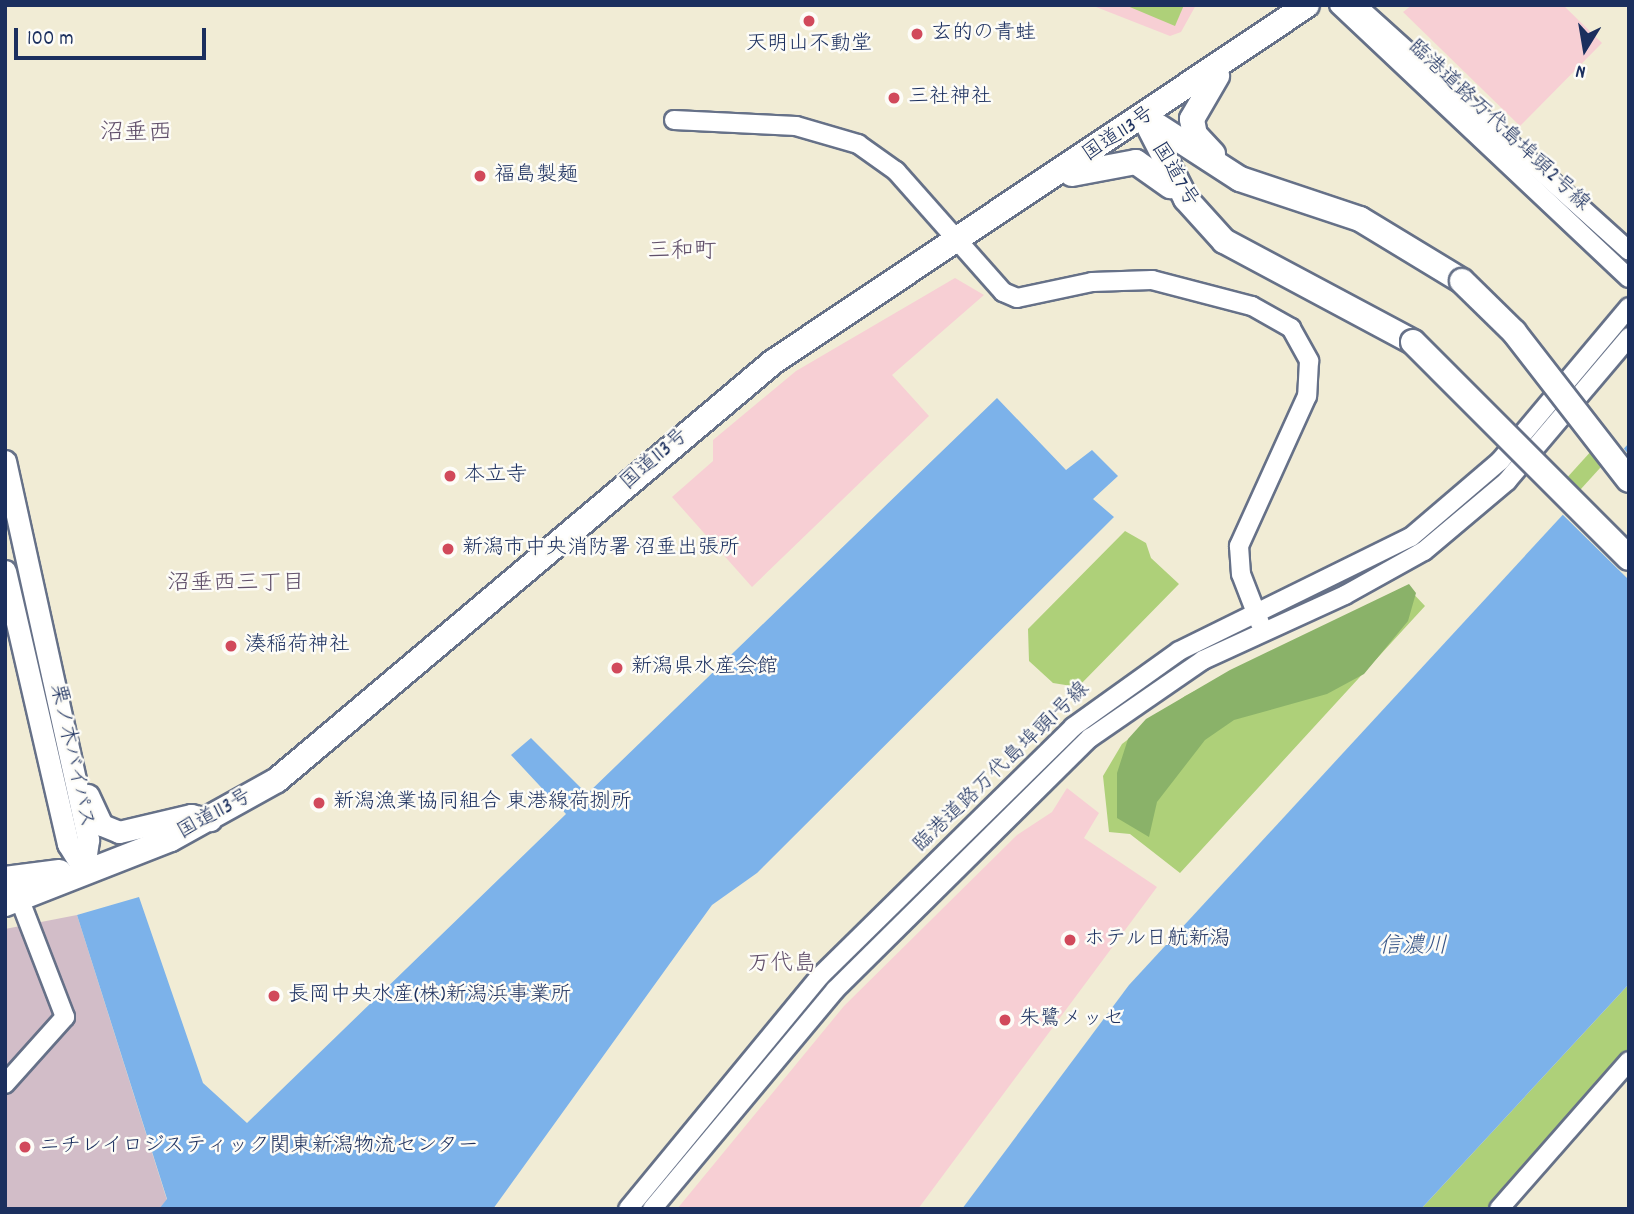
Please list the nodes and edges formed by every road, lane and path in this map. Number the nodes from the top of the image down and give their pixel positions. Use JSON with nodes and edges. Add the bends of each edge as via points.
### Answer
{"nodes":[{"id":1,"x":1307,"y":5,"type":"edge"},
{"id":2,"x":1339,"y":5,"type":"edge"},
{"id":3,"x":1356,"y":5,"type":"edge"},
{"id":4,"x":1228,"y":62,"type":"junction"},
{"id":5,"x":1144,"y":117,"type":"junction"},
{"id":6,"x":674,"y":120,"type":"dead end"},
{"id":7,"x":1240,"y":179,"type":"junction"},
{"id":8,"x":1050,"y":180,"type":"junction"},
{"id":9,"x":1204,"y":222,"type":"junction"},
{"id":10,"x":957,"y":243,"type":"junction"},
{"id":11,"x":1629,"y":251,"type":"edge"},
{"id":12,"x":1629,"y":278,"type":"edge"},
{"id":13,"x":1629,"y":307,"type":"edge"},
{"id":14,"x":1629,"y":337,"type":"edge"},
{"id":15,"x":5,"y":461,"type":"edge"},
{"id":16,"x":1629,"y":480,"type":"edge"},
{"id":17,"x":1629,"y":558,"type":"edge"},
{"id":18,"x":5,"y":570,"type":"edge"},
{"id":19,"x":1257,"y":614,"type":"junction"},
{"id":20,"x":1264,"y":633,"type":"junction"},
{"id":21,"x":65,"y":720,"type":"junction"},
{"id":22,"x":210,"y":820,"type":"junction"},
{"id":23,"x":84,"y":870,"type":"junction"},
{"id":24,"x":10,"y":894,"type":"edge"},
{"id":25,"x":1629,"y":1062,"type":"edge"},
{"id":26,"x":5,"y":1084,"type":"edge"},
{"id":27,"x":628,"y":1209,"type":"edge"},
{"id":28,"x":653,"y":1209,"type":"edge"},
{"id":29,"x":1499,"y":1209,"type":"edge"}],
"edges":[{"from":1,"to":4,"type":"highway","name":"国道113号"},
{"from":2,"to":12,"type":"street","name":"臨港道路万代島埠頭2号線"},
{"from":3,"to":11,"type":"street","name":"臨港道路万代島埠頭2号線","via":[[1381,21]]},
{"from":4,"to":5,"type":"highway","name":"国道113号"},
{"from":4,"to":7,"type":"highway","via":[[1199,102],[1192,127],[1208,152]]},
{"from":5,"to":7,"type":"highway","name":"国道7号"},
{"from":5,"to":8,"type":"highway","name":"国道113号"},
{"from":5,"to":9,"type":"highway","name":"国道7号","via":[[1166,166]]},
{"from":6,"to":10,"type":"street","via":[[774,124],[845,139],[896,171]]},
{"from":7,"to":16,"type":"highway","name":"国道7号","bridge":true,"via":[[1360,219],[1462,281],[1514,332]]},
{"from":8,"to":9,"type":"highway","via":[[1136,162],[1153,170]]},
{"from":8,"to":10,"type":"highway","name":"国道113号"},
{"from":9,"to":17,"type":"highway","name":"国道7号","bridge":true,"via":[[1268,269],[1369,313],[1413,342]]},
{"from":10,"to":19,"type":"street","via":[[1003,292],[1017,298],[1092,282],[1152,280],[1252,306],[1276,317],[1301,340],[1310,372],[1307,396],[1239,546]]},
{"from":10,"to":22,"type":"highway","name":"国道113号","via":[[774,362],[327,743]]},
{"from":13,"to":19,"type":"street","name":"臨港道路万代島埠頭1号線","via":[[1500,461],[1452,506],[1372,560]]},
{"from":14,"to":20,"type":"street","name":"臨港道路万代島埠頭1号線","via":[[1507,481],[1455,526],[1382,576]]},
{"from":15,"to":21,"type":"main road","name":"栗ノ木バイパス"},
{"from":18,"to":23,"type":"main road","name":"栗ノ木バイパス","via":[[68,844]]},
{"from":19,"to":20,"type":"street"},
{"from":19,"to":27,"type":"street","name":"臨港道路万代島埠頭1号線","via":[[1159,663],[1073,727],[820,976]]},
{"from":20,"to":28,"type":"street","name":"臨港道路万代島埠頭1号線","via":[[1176,676],[1090,738],[835,990]]},
{"from":21,"to":22,"type":"main road","via":[[102,825],[126,832],[174,817]]},
{"from":21,"to":23,"type":"main road","name":"栗ノ木バイパス","via":[[89,840]]},
{"from":22,"to":23,"type":"highway","name":"国道113号"},
{"from":23,"to":24,"type":"highway","name":"国道113号"},
{"from":24,"to":26,"type":"street","via":[[65,1017]]},
{"from":25,"to":29,"type":"street"}]}
